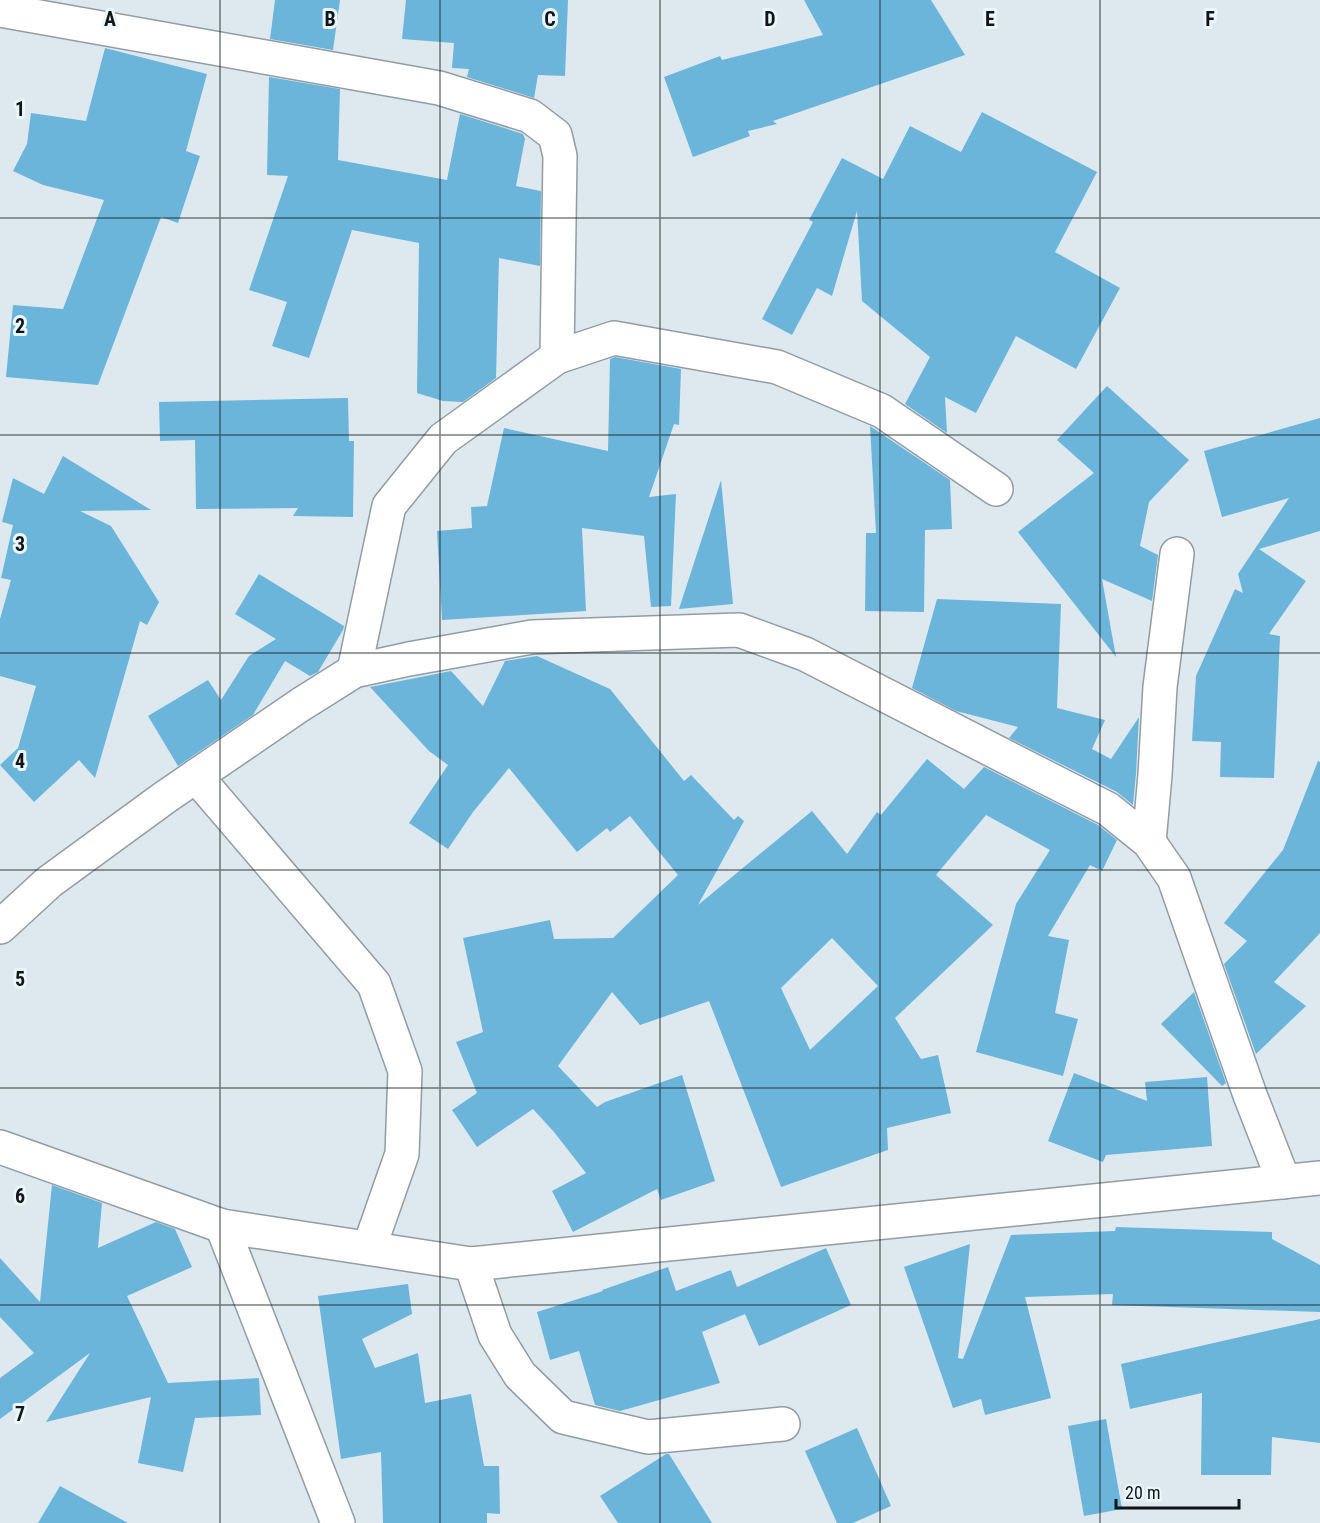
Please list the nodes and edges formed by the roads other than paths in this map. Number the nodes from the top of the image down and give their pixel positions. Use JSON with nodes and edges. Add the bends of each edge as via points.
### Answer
{"nodes":[{"id":1,"x":0,"y":10,"type":"edge"},
{"id":2,"x":557,"y":357,"type":"junction"},
{"id":3,"x":996,"y":489,"type":"dead end"},
{"id":4,"x":1177,"y":554,"type":"dead end"},
{"id":5,"x":354,"y":671,"type":"junction"},
{"id":6,"x":196,"y":776,"type":"junction"},
{"id":7,"x":1149,"y":842,"type":"junction"},
{"id":8,"x":0,"y":927,"type":"edge"},
{"id":9,"x":0,"y":1147,"type":"edge"},
{"id":10,"x":1320,"y":1178,"type":"edge"},
{"id":11,"x":1284,"y":1182,"type":"junction"},
{"id":12,"x":222,"y":1226,"type":"junction"},
{"id":13,"x":369,"y":1248,"type":"junction"},
{"id":14,"x":471,"y":1264,"type":"junction"},
{"id":15,"x":783,"y":1424,"type":"dead end"},
{"id":16,"x":338,"y":1523,"type":"edge"}],
"edges":[{"from":1,"to":2,"type":"street","via":[[439,88],[530,116],[555,135],[560,156]]},
{"from":2,"to":3,"type":"street","via":[[614,338],[777,367],[882,411]]},
{"from":2,"to":5,"type":"street","via":[[443,439],[389,506]]},
{"from":4,"to":7,"type":"street","via":[[1160,687]]},
{"from":5,"to":6,"type":"street"},
{"from":5,"to":7,"type":"street","via":[[532,637],[739,630],[805,654],[1108,809]]},
{"from":6,"to":8,"type":"street","via":[[49,882]]},
{"from":6,"to":13,"type":"street","via":[[374,984],[405,1071],[402,1154]]},
{"from":7,"to":11,"type":"street","via":[[1174,878]]},
{"from":9,"to":12,"type":"street"},
{"from":10,"to":11,"type":"street"},
{"from":11,"to":14,"type":"street"},
{"from":12,"to":13,"type":"street"},
{"from":12,"to":16,"type":"street"},
{"from":13,"to":14,"type":"street"},
{"from":14,"to":15,"type":"street","via":[[495,1335],[520,1375],[563,1417],[648,1437]]}]}
